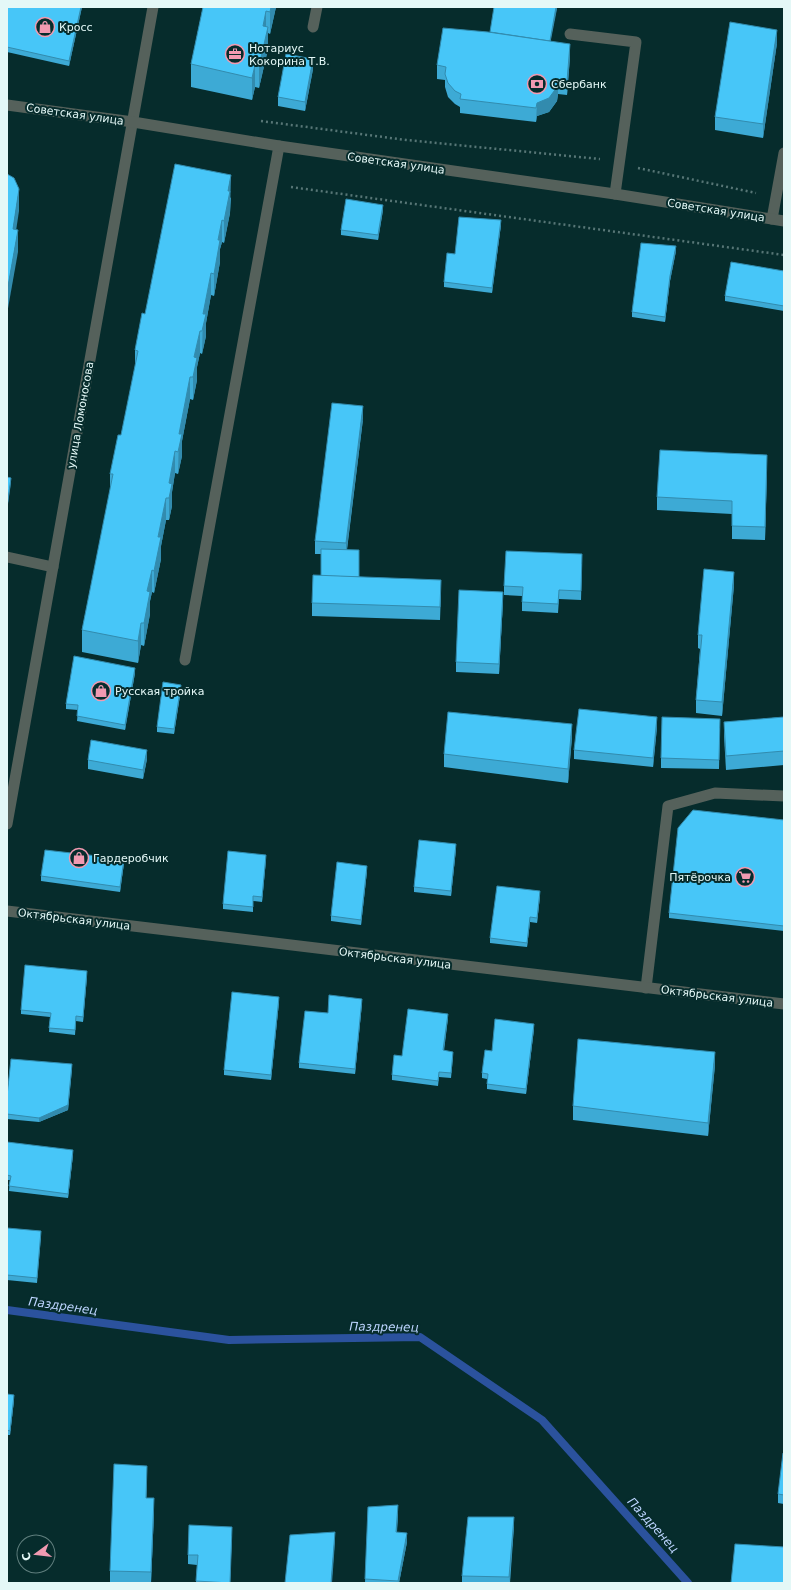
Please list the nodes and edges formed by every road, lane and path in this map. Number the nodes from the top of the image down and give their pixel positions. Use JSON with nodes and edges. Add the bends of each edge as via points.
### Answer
{"nodes":[{"id":1,"x":153,"y":7,"type":"edge"},
{"id":2,"x":317,"y":7,"type":"edge"},
{"id":3,"x":313,"y":27,"type":"dead end"},
{"id":4,"x":570,"y":34,"type":"dead end"},
{"id":5,"x":7,"y":105,"type":"edge"},
{"id":6,"x":260,"y":121,"type":"dead end"},
{"id":7,"x":133,"y":122,"type":"junction"},
{"id":8,"x":279,"y":146,"type":"junction"},
{"id":9,"x":784,"y":153,"type":"edge"},
{"id":10,"x":619,"y":165,"type":"junction"},
{"id":11,"x":271,"y":184,"type":"junction"},
{"id":12,"x":615,"y":194,"type":"junction"},
{"id":13,"x":776,"y":197,"type":"junction"},
{"id":14,"x":772,"y":219,"type":"junction"},
{"id":15,"x":784,"y":221,"type":"edge"},
{"id":16,"x":784,"y":255,"type":"edge"},
{"id":17,"x":7,"y":557,"type":"edge"},
{"id":18,"x":53,"y":567,"type":"junction"},
{"id":19,"x":185,"y":660,"type":"dead end"},
{"id":20,"x":784,"y":796,"type":"edge"},
{"id":21,"x":7,"y":824,"type":"edge"},
{"id":22,"x":7,"y":911,"type":"edge"},
{"id":23,"x":646,"y":988,"type":"junction"},
{"id":24,"x":784,"y":1004,"type":"edge"}],
"edges":[{"from":1,"to":7,"type":"street","name":"улица Ломоносова"},
{"from":2,"to":3,"type":"street"},
{"from":4,"to":10,"type":"street","via":[[636,42]]},
{"from":5,"to":7,"type":"street","name":"Советская улица"},
{"from":6,"to":10,"type":"path","via":[[406,140],[603,160]]},
{"from":7,"to":8,"type":"street","name":"Советская улица"},
{"from":7,"to":18,"type":"street","name":"улица Ломоносова"},
{"from":8,"to":11,"type":"street"},
{"from":8,"to":12,"type":"street","name":"Советская улица"},
{"from":9,"to":13,"type":"street"},
{"from":10,"to":12,"type":"street"},
{"from":10,"to":13,"type":"path"},
{"from":11,"to":16,"type":"path"},
{"from":11,"to":19,"type":"street"},
{"from":12,"to":14,"type":"street","name":"Советская улица"},
{"from":13,"to":14,"type":"street"},
{"from":14,"to":15,"type":"street","name":"Советская улица"},
{"from":17,"to":18,"type":"street"},
{"from":18,"to":21,"type":"street","name":"улица Ломоносова"},
{"from":20,"to":23,"type":"street","via":[[715,793],[668,806]]},
{"from":22,"to":23,"type":"street","name":"Октябрьская улица"},
{"from":23,"to":24,"type":"street","name":"Октябрьская улица"}]}
